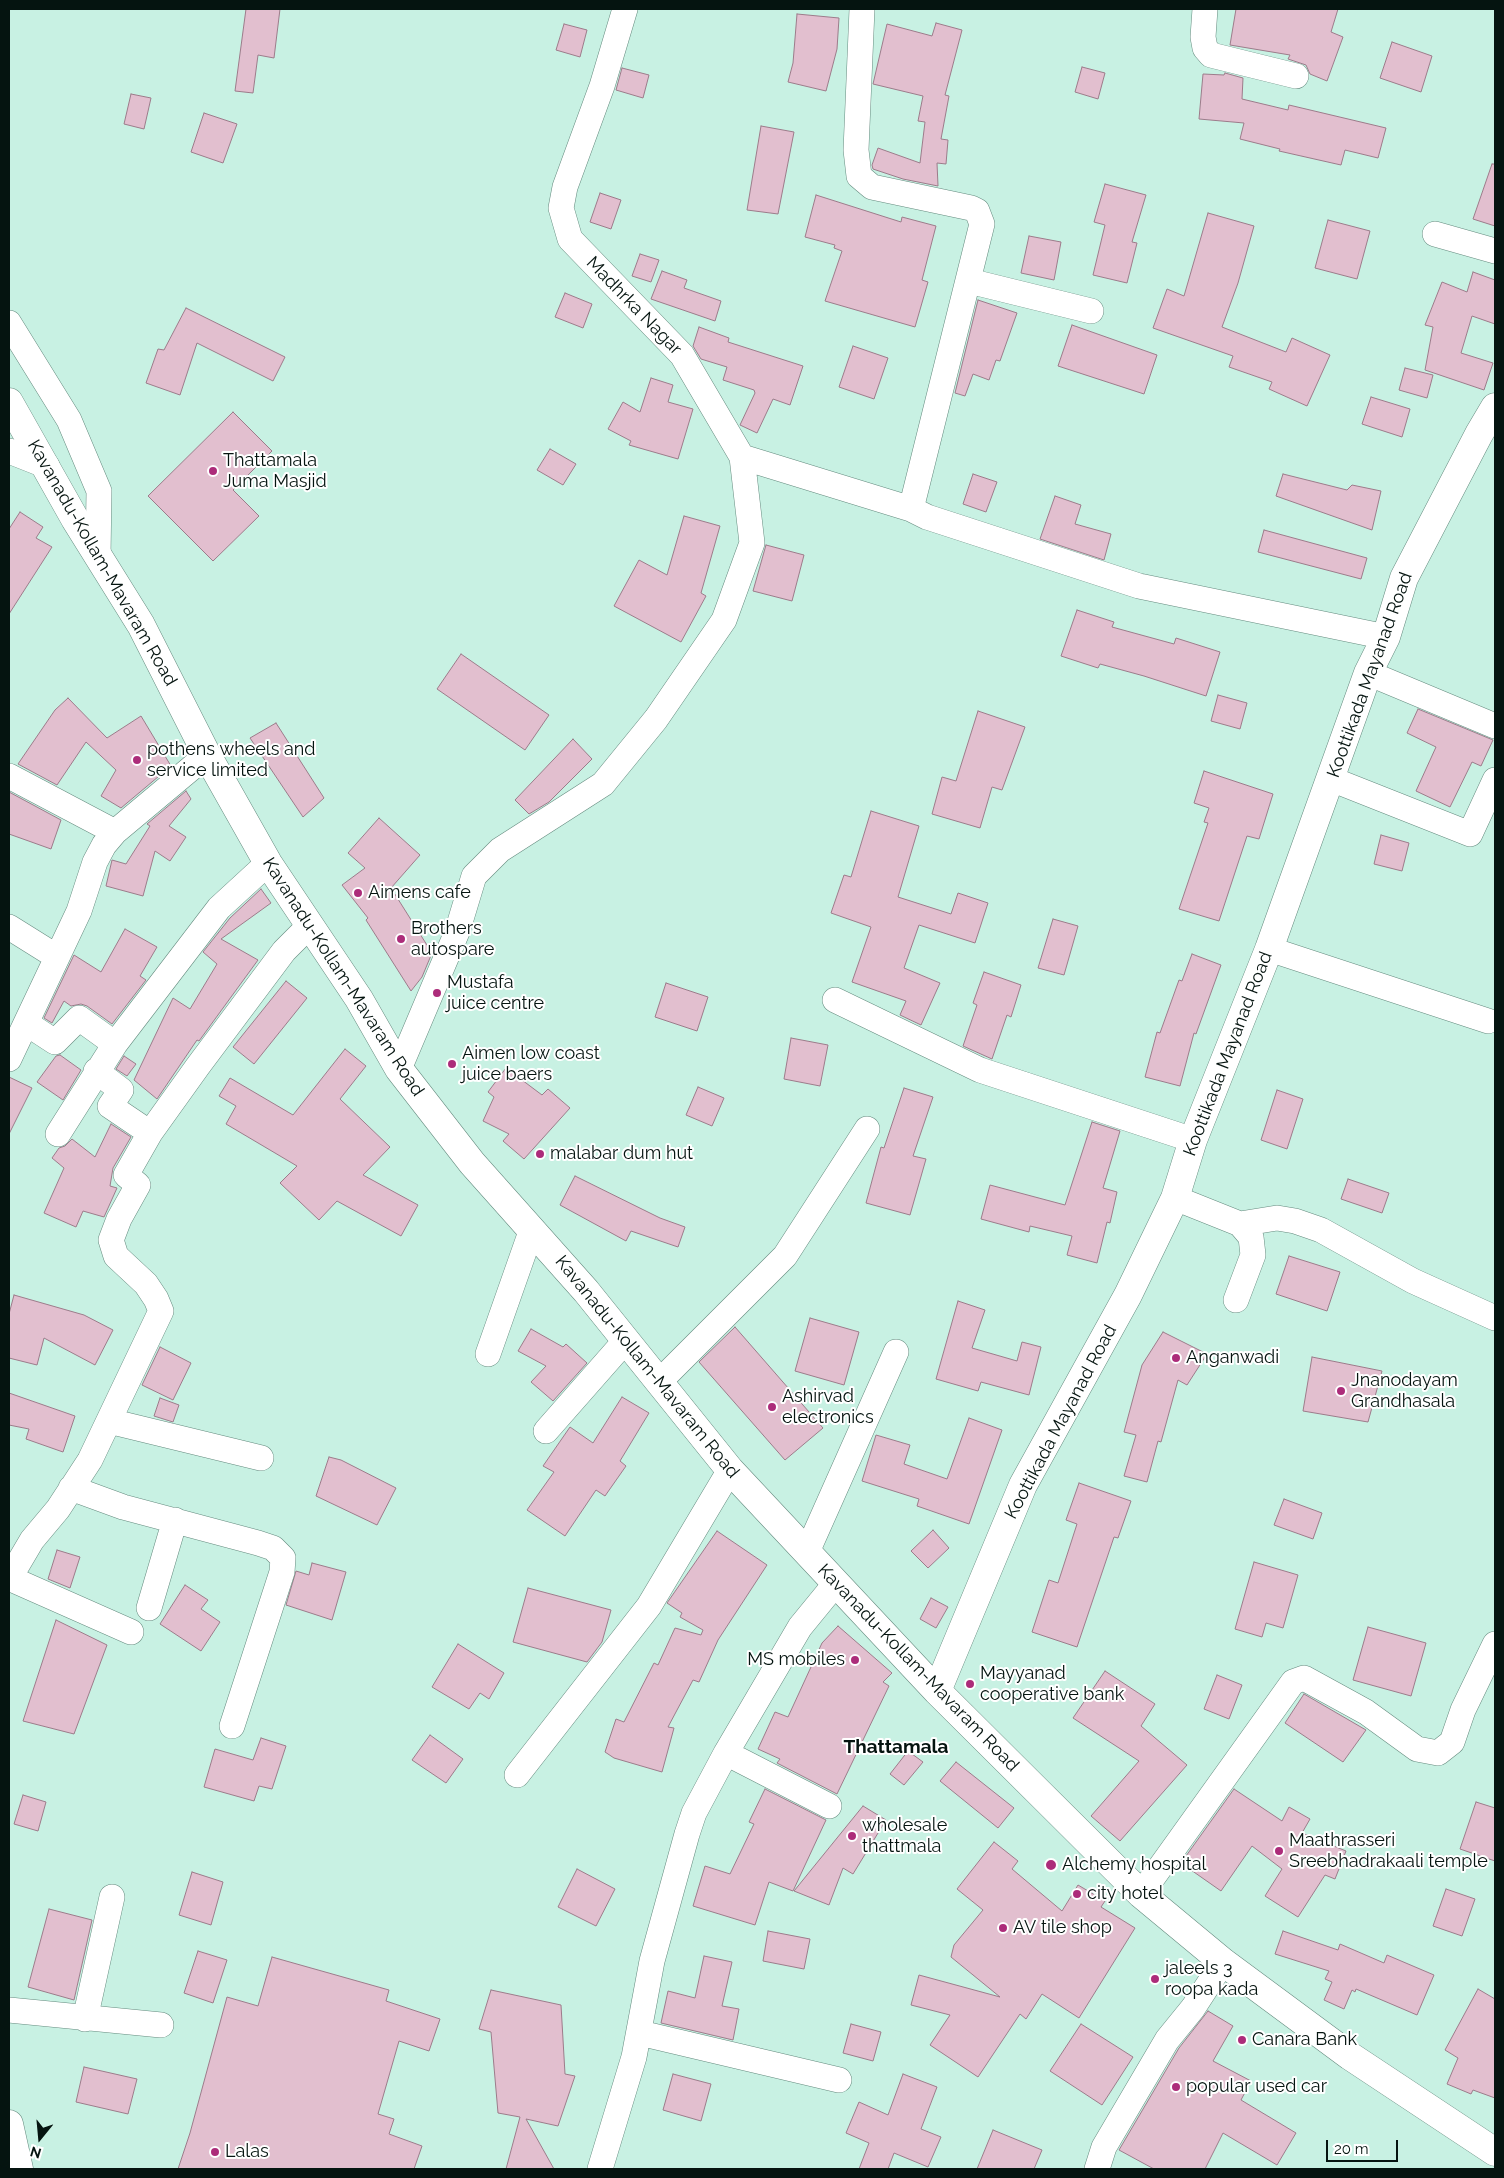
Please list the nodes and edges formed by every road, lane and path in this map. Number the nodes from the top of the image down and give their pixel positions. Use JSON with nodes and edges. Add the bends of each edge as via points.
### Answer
{"nodes":[{"id":1,"x":625,"y":9,"type":"edge"},
{"id":2,"x":862,"y":9,"type":"edge"},
{"id":3,"x":1205,"y":9,"type":"edge"},
{"id":4,"x":1296,"y":76,"type":"dead end"},
{"id":5,"x":1435,"y":234,"type":"dead end"},
{"id":6,"x":1495,"y":251,"type":"edge"},
{"id":7,"x":969,"y":281,"type":"junction"},
{"id":8,"x":1091,"y":311,"type":"dead end"},
{"id":9,"x":9,"y":323,"type":"edge"},
{"id":10,"x":9,"y":402,"type":"edge"},
{"id":11,"x":1495,"y":407,"type":"edge"},
{"id":12,"x":1487,"y":437,"type":"edge"},
{"id":13,"x":9,"y":451,"type":"edge"},
{"id":14,"x":742,"y":457,"type":"junction"},
{"id":15,"x":47,"y":466,"type":"junction"},
{"id":16,"x":911,"y":509,"type":"junction"},
{"id":17,"x":98,"y":557,"type":"junction"},
{"id":18,"x":1386,"y":637,"type":"junction"},
{"id":19,"x":1368,"y":673,"type":"junction"},
{"id":20,"x":1495,"y":726,"type":"edge"},
{"id":21,"x":208,"y":755,"type":"junction"},
{"id":22,"x":9,"y":776,"type":"edge"},
{"id":23,"x":1331,"y":779,"type":"junction"},
{"id":24,"x":1495,"y":780,"type":"edge"},
{"id":25,"x":114,"y":832,"type":"junction"},
{"id":26,"x":268,"y":863,"type":"junction"},
{"id":27,"x":310,"y":925,"type":"junction"},
{"id":28,"x":9,"y":928,"type":"edge"},
{"id":29,"x":1269,"y":949,"type":"junction"},
{"id":30,"x":57,"y":957,"type":"junction"},
{"id":31,"x":835,"y":1000,"type":"dead end"},
{"id":32,"x":1488,"y":1021,"type":"dead end"},
{"id":33,"x":26,"y":1023,"type":"junction"},
{"id":34,"x":114,"y":1044,"type":"junction"},
{"id":35,"x":9,"y":1059,"type":"edge"},
{"id":36,"x":399,"y":1069,"type":"junction"},
{"id":37,"x":96,"y":1071,"type":"junction"},
{"id":38,"x":867,"y":1129,"type":"dead end"},
{"id":39,"x":58,"y":1134,"type":"dead end"},
{"id":40,"x":150,"y":1134,"type":"junction"},
{"id":41,"x":1194,"y":1140,"type":"junction"},
{"id":42,"x":1175,"y":1198,"type":"junction"},
{"id":43,"x":1240,"y":1224,"type":"junction"},
{"id":44,"x":532,"y":1229,"type":"junction"},
{"id":45,"x":1236,"y":1300,"type":"dead end"},
{"id":46,"x":1495,"y":1318,"type":"edge"},
{"id":47,"x":626,"y":1340,"type":"junction"},
{"id":48,"x":896,"y":1352,"type":"dead end"},
{"id":49,"x":488,"y":1354,"type":"dead end"},
{"id":50,"x":660,"y":1381,"type":"junction"},
{"id":51,"x":109,"y":1421,"type":"junction"},
{"id":52,"x":546,"y":1432,"type":"dead end"},
{"id":53,"x":261,"y":1458,"type":"dead end"},
{"id":54,"x":730,"y":1470,"type":"junction"},
{"id":55,"x":71,"y":1488,"type":"junction"},
{"id":56,"x":175,"y":1520,"type":"junction"},
{"id":57,"x":807,"y":1552,"type":"junction"},
{"id":58,"x":9,"y":1578,"type":"edge"},
{"id":59,"x":836,"y":1582,"type":"junction"},
{"id":60,"x":148,"y":1608,"type":"dead end"},
{"id":61,"x":131,"y":1632,"type":"dead end"},
{"id":62,"x":1495,"y":1644,"type":"edge"},
{"id":63,"x":937,"y":1691,"type":"junction"},
{"id":64,"x":232,"y":1726,"type":"dead end"},
{"id":65,"x":726,"y":1753,"type":"junction"},
{"id":66,"x":517,"y":1775,"type":"dead end"},
{"id":67,"x":829,"y":1806,"type":"dead end"},
{"id":68,"x":1141,"y":1894,"type":"junction"},
{"id":69,"x":112,"y":1897,"type":"dead end"},
{"id":70,"x":1223,"y":1962,"type":"junction"},
{"id":71,"x":9,"y":2010,"type":"edge"},
{"id":72,"x":85,"y":2019,"type":"junction"},
{"id":73,"x":161,"y":2025,"type":"dead end"},
{"id":74,"x":640,"y":2033,"type":"junction"},
{"id":75,"x":839,"y":2080,"type":"dead end"},
{"id":76,"x":9,"y":2124,"type":"edge"},
{"id":77,"x":1495,"y":2152,"type":"edge"},
{"id":78,"x":19,"y":2169,"type":"edge"},
{"id":79,"x":600,"y":2169,"type":"edge"},
{"id":80,"x":1097,"y":2169,"type":"edge"}],
"edges":[{"from":1,"to":14,"type":"street","name":"Madhrka Nagar","via":[[561,208],[570,239],[682,355]]},
{"from":2,"to":7,"type":"street","via":[[856,150],[859,176],[872,186],[977,211],[982,224]]},
{"from":3,"to":4,"type":"street","via":[[1203,37],[1205,48],[1211,55]]},
{"from":5,"to":6,"type":"street"},
{"from":7,"to":8,"type":"street"},
{"from":7,"to":16,"type":"street"},
{"from":9,"to":17,"type":"street","via":[[69,420],[99,491]]},
{"from":10,"to":15,"type":"main road","name":"Kavanadu-Kollam-Mavaram Road"},
{"from":11,"to":12,"type":"main road","name":"Koottikada Mayanad Road"},
{"from":12,"to":18,"type":"main road","name":"Koottikada Mayanad Road","via":[[1404,578]]},
{"from":13,"to":15,"type":"street"},
{"from":14,"to":16,"type":"street"},
{"from":14,"to":36,"type":"street","via":[[752,543],[724,620],[656,719],[603,784],[500,850],[474,876],[457,932]]},
{"from":15,"to":17,"type":"main road","name":"Kavanadu-Kollam-Mavaram Road"},
{"from":16,"to":18,"type":"street","via":[[1139,586]]},
{"from":17,"to":21,"type":"main road","name":"Kavanadu-Kollam-Mavaram Road","via":[[141,624]]},
{"from":18,"to":19,"type":"main road","name":"Koottikada Mayanad Road"},
{"from":19,"to":20,"type":"street"},
{"from":19,"to":23,"type":"main road","name":"Koottikada Mayanad Road"},
{"from":21,"to":25,"type":"street"},
{"from":21,"to":26,"type":"main road","name":"Kavanadu-Kollam-Mavaram Road"},
{"from":22,"to":25,"type":"street"},
{"from":23,"to":24,"type":"street","via":[[1470,834]]},
{"from":23,"to":29,"type":"main road","name":"Koottikada Mayanad Road"},
{"from":25,"to":30,"type":"street","via":[[95,862],[80,910]]},
{"from":26,"to":27,"type":"main road","name":"Kavanadu-Kollam-Mavaram Road"},
{"from":26,"to":34,"type":"street","via":[[219,908]]},
{"from":27,"to":36,"type":"main road","name":"Kavanadu-Kollam-Mavaram Road"},
{"from":27,"to":40,"type":"street","via":[[279,959]]},
{"from":28,"to":30,"type":"street"},
{"from":29,"to":32,"type":"street"},
{"from":29,"to":41,"type":"main road","name":"Koottikada Mayanad Road"},
{"from":30,"to":33,"type":"street"},
{"from":31,"to":41,"type":"street","via":[[980,1070]]},
{"from":33,"to":34,"type":"street","via":[[55,1042],[79,1018]]},
{"from":33,"to":35,"type":"street"},
{"from":34,"to":37,"type":"street"},
{"from":36,"to":44,"type":"main road","name":"Kavanadu-Kollam-Mavaram Road","via":[[472,1163]]},
{"from":37,"to":39,"type":"street"},
{"from":37,"to":40,"type":"street","via":[[122,1090],[110,1106]]},
{"from":38,"to":50,"type":"street","via":[[785,1256]]},
{"from":40,"to":51,"type":"street","via":[[126,1176],[138,1185],[111,1240],[116,1256],[146,1284],[160,1312]]},
{"from":41,"to":42,"type":"main road","name":"Koottikada Mayanad Road"},
{"from":42,"to":43,"type":"street"},
{"from":42,"to":63,"type":"main road","name":"Koottikada Mayanad Road","via":[[1128,1296],[1023,1486]]},
{"from":43,"to":45,"type":"street","via":[[1251,1237],[1253,1255]]},
{"from":43,"to":46,"type":"street","via":[[1278,1218],[1321,1230],[1413,1281]]},
{"from":44,"to":47,"type":"main road","name":"Kavanadu-Kollam-Mavaram Road"},
{"from":44,"to":49,"type":"street"},
{"from":47,"to":50,"type":"main road","name":"Kavanadu-Kollam-Mavaram Road"},
{"from":47,"to":52,"type":"street"},
{"from":48,"to":57,"type":"street"},
{"from":50,"to":54,"type":"main road","name":"Kavanadu-Kollam-Mavaram Road"},
{"from":51,"to":53,"type":"street"},
{"from":51,"to":55,"type":"street","via":[[90,1460]]},
{"from":54,"to":57,"type":"main road","name":"Kavanadu-Kollam-Mavaram Road"},
{"from":54,"to":66,"type":"street","via":[[649,1606]]},
{"from":55,"to":56,"type":"street","via":[[123,1507]]},
{"from":55,"to":58,"type":"street","via":[[32,1540]]},
{"from":56,"to":60,"type":"street"},
{"from":56,"to":64,"type":"street","via":[[273,1548],[283,1558],[282,1572]]},
{"from":57,"to":59,"type":"main road","name":"Kavanadu-Kollam-Mavaram Road"},
{"from":58,"to":61,"type":"street"},
{"from":59,"to":63,"type":"main road","name":"Kavanadu-Kollam-Mavaram Road"},
{"from":59,"to":65,"type":"street","via":[[800,1627]]},
{"from":62,"to":68,"type":"street","via":[[1463,1710],[1452,1742],[1438,1753],[1417,1749],[1366,1712],[1304,1678],[1292,1682]]},
{"from":63,"to":68,"type":"main road","name":"Kavanadu-Kollam-Mavaram Road"},
{"from":65,"to":67,"type":"street"},
{"from":65,"to":74,"type":"street","via":[[694,1813],[687,1834],[652,1961]]},
{"from":68,"to":70,"type":"main road","name":"Kavanadu-Kollam-Mavaram Road"},
{"from":69,"to":72,"type":"street"},
{"from":70,"to":77,"type":"main road","name":"Kavanadu-Kollam-Mavaram Road","via":[[1350,2056]]},
{"from":70,"to":80,"type":"street","via":[[1167,2040],[1104,2147]]},
{"from":71,"to":72,"type":"street"},
{"from":72,"to":73,"type":"street"},
{"from":74,"to":75,"type":"street"},
{"from":74,"to":79,"type":"street"},
{"from":76,"to":78,"type":"main road"}]}
